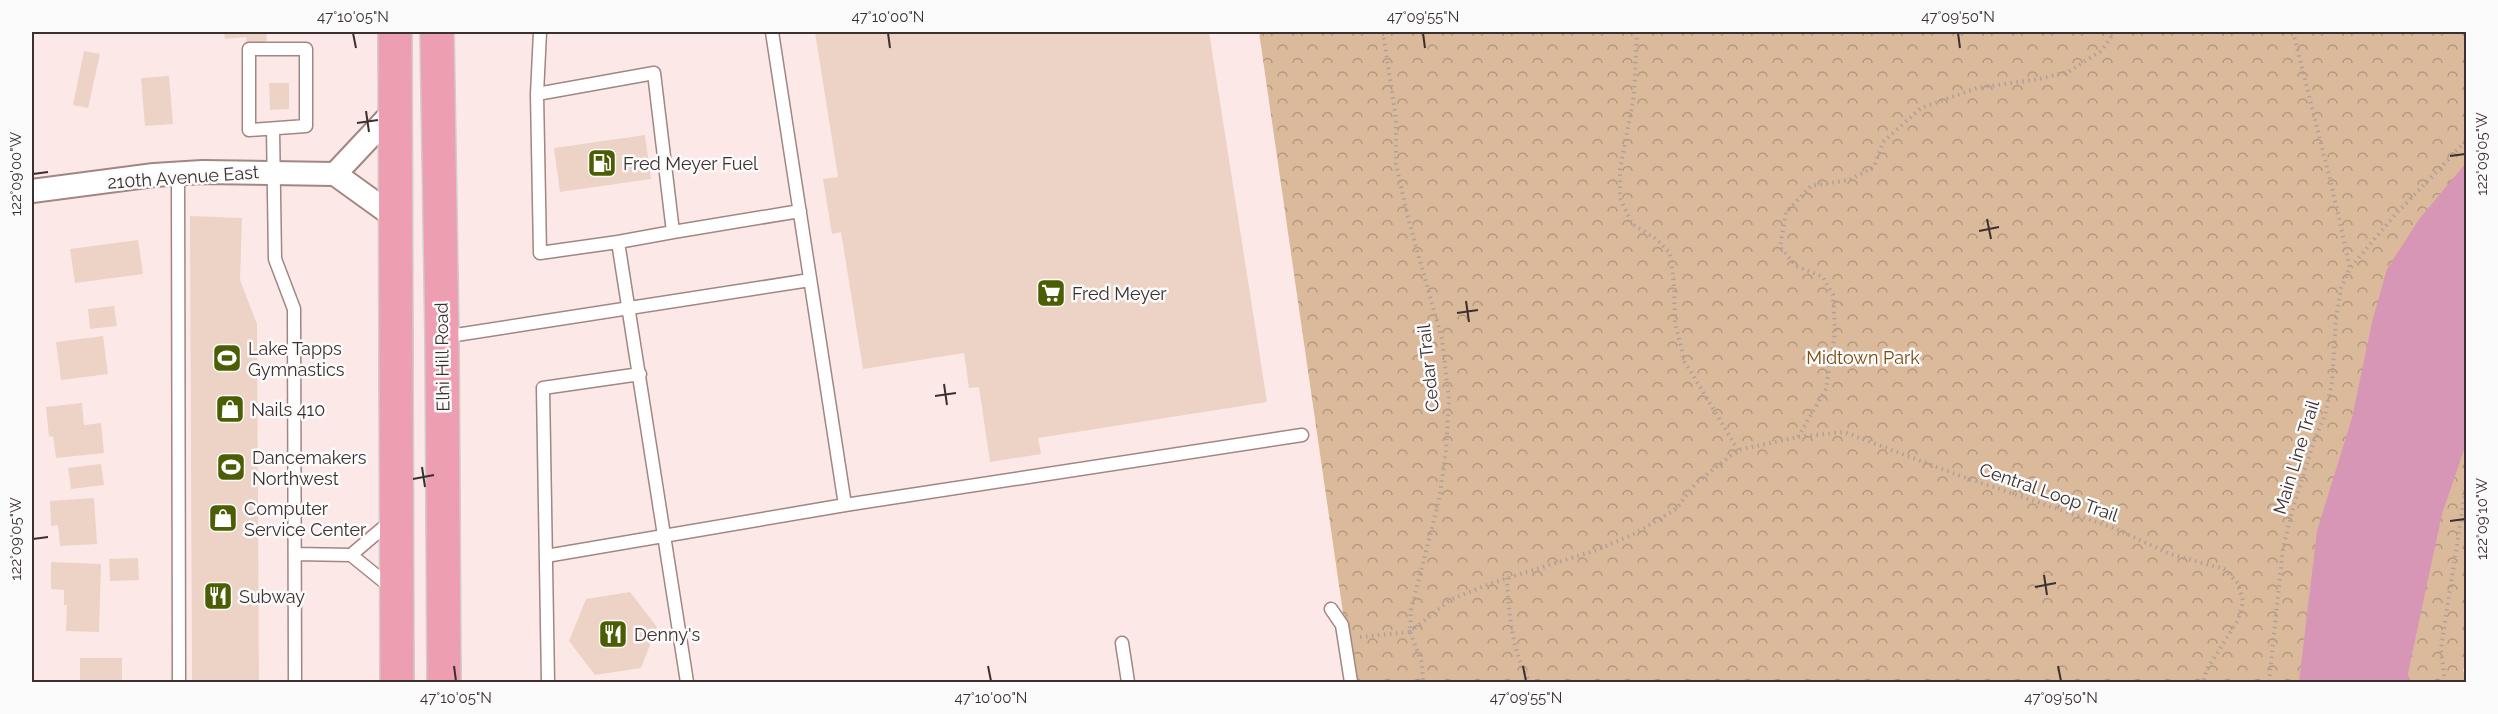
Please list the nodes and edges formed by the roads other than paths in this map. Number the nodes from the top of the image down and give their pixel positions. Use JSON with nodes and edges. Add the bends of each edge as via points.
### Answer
{"nodes":[{"id":1,"x":395,"y":32,"type":"edge"},
{"id":2,"x":436,"y":32,"type":"edge"},
{"id":3,"x":540,"y":32,"type":"edge"},
{"id":4,"x":772,"y":32,"type":"edge"},
{"id":5,"x":537,"y":94,"type":"junction"},
{"id":6,"x":395,"y":110,"type":"junction"},
{"id":7,"x":273,"y":129,"type":"junction"},
{"id":8,"x":273,"y":172,"type":"junction"},
{"id":9,"x":178,"y":174,"type":"junction"},
{"id":10,"x":335,"y":174,"type":"junction"},
{"id":11,"x":32,"y":191,"type":"edge"},
{"id":12,"x":800,"y":211,"type":"junction"},
{"id":13,"x":396,"y":218,"type":"junction"},
{"id":14,"x":673,"y":232,"type":"junction"},
{"id":15,"x":618,"y":242,"type":"junction"},
{"id":16,"x":810,"y":280,"type":"junction"},
{"id":17,"x":630,"y":309,"type":"junction"},
{"id":18,"x":442,"y":337,"type":"junction"},
{"id":19,"x":640,"y":374,"type":"junction"},
{"id":20,"x":1302,"y":435,"type":"dead end"},
{"id":21,"x":845,"y":505,"type":"junction"},
{"id":22,"x":396,"y":516,"type":"junction"},
{"id":23,"x":664,"y":535,"type":"junction"},
{"id":24,"x":295,"y":554,"type":"junction"},
{"id":25,"x":351,"y":555,"type":"junction"},
{"id":26,"x":546,"y":556,"type":"junction"},
{"id":27,"x":396,"y":592,"type":"junction"},
{"id":28,"x":1331,"y":609,"type":"dead end"},
{"id":29,"x":1122,"y":643,"type":"dead end"},
{"id":30,"x":179,"y":682,"type":"edge"},
{"id":31,"x":295,"y":682,"type":"edge"},
{"id":32,"x":397,"y":682,"type":"edge"},
{"id":33,"x":444,"y":682,"type":"edge"},
{"id":34,"x":548,"y":682,"type":"edge"},
{"id":35,"x":687,"y":682,"type":"edge"},
{"id":36,"x":1128,"y":682,"type":"edge"},
{"id":37,"x":1351,"y":682,"type":"edge"}],
"edges":[{"from":1,"to":6,"type":"main road"},
{"from":2,"to":18,"type":"main road","name":"Elhi Hill Road"},
{"from":3,"to":5,"type":"lane"},
{"from":4,"to":12,"type":"lane"},
{"from":5,"to":14,"type":"lane","via":[[654,74]]},
{"from":5,"to":15,"type":"lane","via":[[540,254]]},
{"from":6,"to":10,"type":"street"},
{"from":6,"to":13,"type":"main road"},
{"from":7,"to":7,"type":"lane","via":[[306,126],[306,49],[249,49],[249,130]]},
{"from":7,"to":8,"type":"lane"},
{"from":8,"to":9,"type":"street","name":"210th Avenue East"},
{"from":8,"to":10,"type":"street","name":"210th Avenue East"},
{"from":8,"to":24,"type":"lane","via":[[275,259],[294,309]]},
{"from":9,"to":11,"type":"street","name":"210th Avenue East"},
{"from":9,"to":30,"type":"lane"},
{"from":10,"to":13,"type":"street"},
{"from":12,"to":14,"type":"lane"},
{"from":12,"to":16,"type":"lane"},
{"from":13,"to":22,"type":"main road"},
{"from":14,"to":15,"type":"lane"},
{"from":15,"to":17,"type":"lane"},
{"from":16,"to":17,"type":"lane"},
{"from":16,"to":21,"type":"lane"},
{"from":17,"to":18,"type":"lane"},
{"from":17,"to":19,"type":"lane"},
{"from":18,"to":33,"type":"main road","name":"Elhi Hill Road"},
{"from":19,"to":23,"type":"lane"},
{"from":19,"to":26,"type":"lane","via":[[543,388]]},
{"from":20,"to":21,"type":"lane"},
{"from":21,"to":23,"type":"lane"},
{"from":22,"to":25,"type":"lane"},
{"from":22,"to":27,"type":"main road"},
{"from":23,"to":26,"type":"lane"},
{"from":23,"to":35,"type":"lane"},
{"from":24,"to":25,"type":"lane"},
{"from":24,"to":31,"type":"lane"},
{"from":25,"to":27,"type":"lane"},
{"from":26,"to":34,"type":"lane"},
{"from":27,"to":32,"type":"main road"},
{"from":28,"to":37,"type":"lane","via":[[1342,625]]},
{"from":29,"to":36,"type":"lane"}]}
